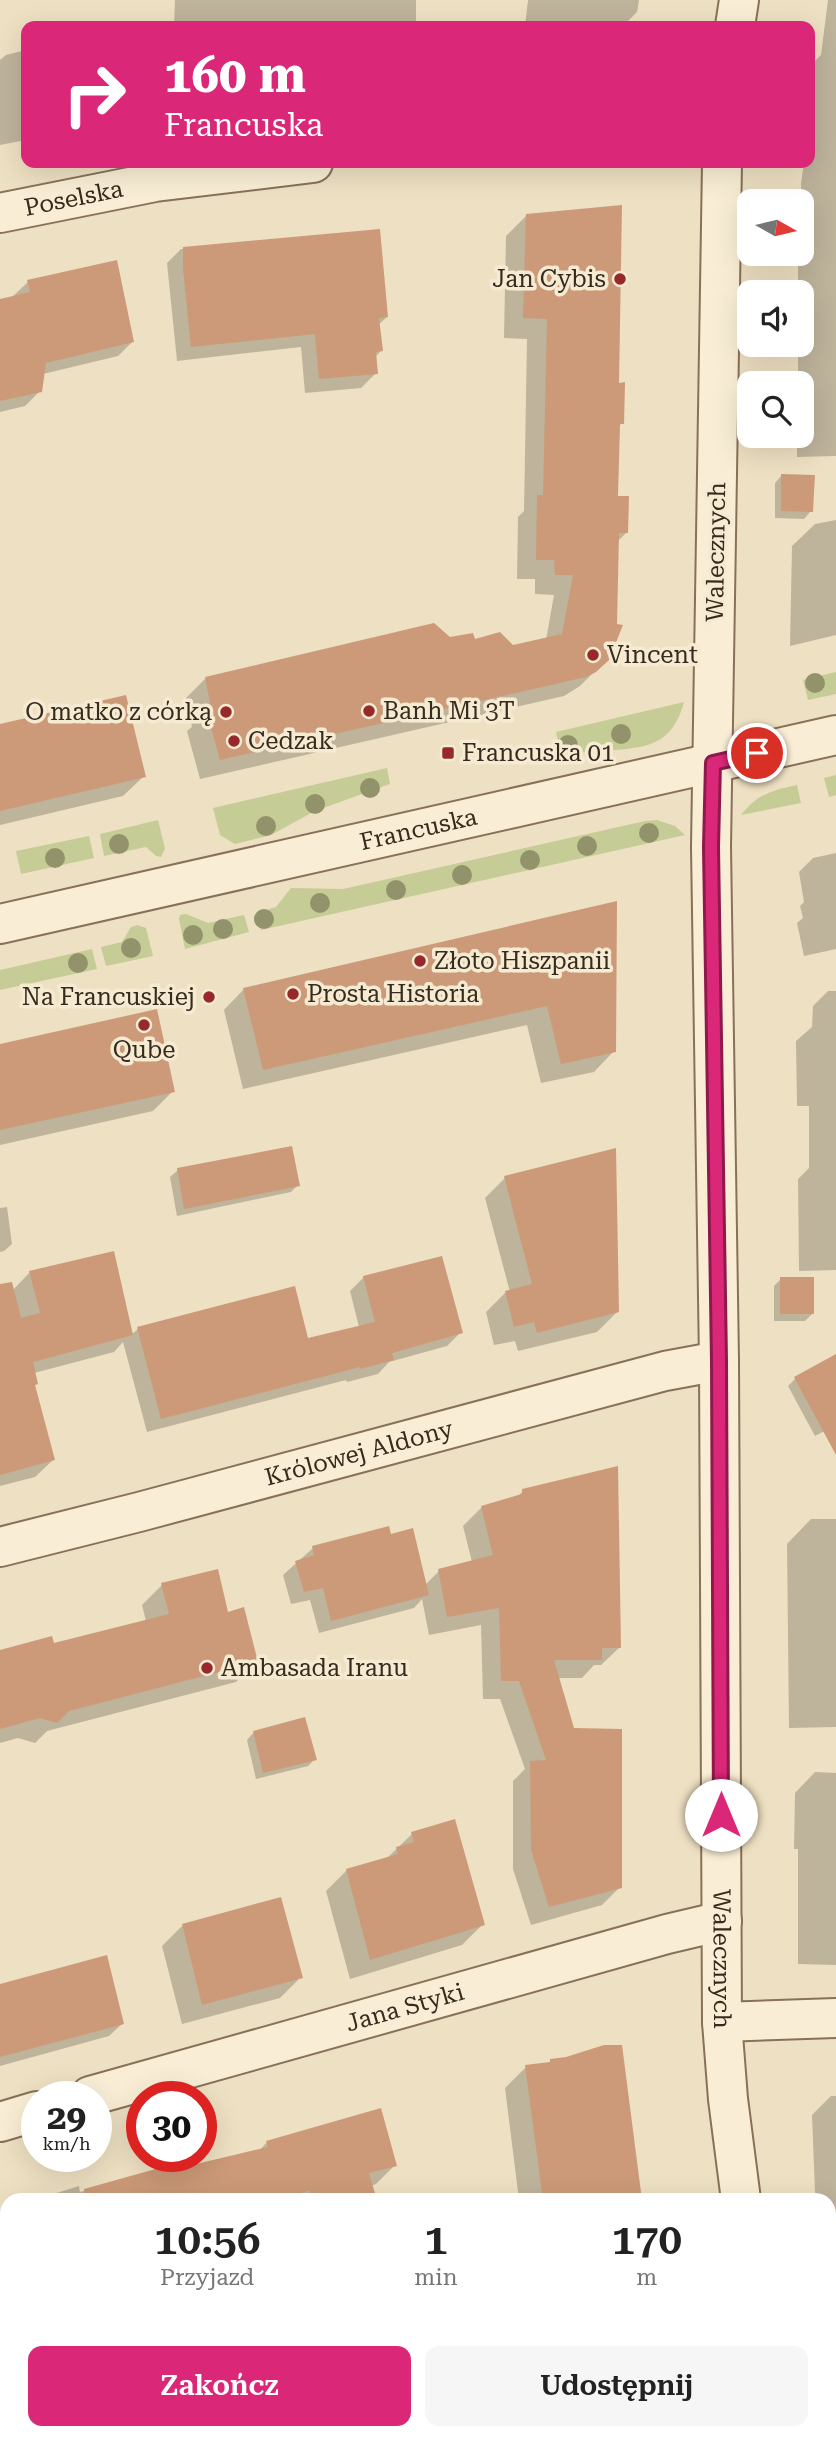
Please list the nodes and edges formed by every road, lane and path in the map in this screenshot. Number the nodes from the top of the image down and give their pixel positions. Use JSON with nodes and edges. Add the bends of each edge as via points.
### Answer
{"nodes":[{"id":1,"x":739,"y":0,"type":"edge"},
{"id":2,"x":736,"y":21,"type":"edge"},
{"id":3,"x":269,"y":168,"type":"edge"},
{"id":4,"x":722,"y":168,"type":"edge"},
{"id":5,"x":0,"y":213,"type":"edge"},
{"id":6,"x":836,"y":735,"type":"edge"},
{"id":7,"x":713,"y":763,"type":"junction"},
{"id":8,"x":0,"y":925,"type":"edge"},
{"id":9,"x":719,"y":1361,"type":"junction"},
{"id":10,"x":0,"y":1547,"type":"edge"},
{"id":11,"x":722,"y":1921,"type":"junction"},
{"id":12,"x":836,"y":2018,"type":"edge"},
{"id":13,"x":722,"y":2022,"type":"junction"},
{"id":14,"x":112,"y":2090,"type":"edge"},
{"id":15,"x":21,"y":2116,"type":"edge"},
{"id":16,"x":0,"y":2122,"type":"edge"},
{"id":17,"x":740,"y":2193,"type":"edge"}],
"edges":[{"from":1,"to":2,"type":"street"},
{"from":3,"to":5,"type":"street","name":"Poselska","via":[[155,181]]},
{"from":4,"to":7,"type":"street","name":"Walecznych"},
{"from":6,"to":7,"type":"street","name":"Francuska"},
{"from":7,"to":8,"type":"street","name":"Francuska"},
{"from":7,"to":9,"type":"street","name":"Walecznych"},
{"from":9,"to":10,"type":"street","name":"Królowej Aldony","via":[[665,1371]]},
{"from":9,"to":11,"type":"street","name":"Walecznych"},
{"from":11,"to":13,"type":"street","name":"Walecznych"},
{"from":11,"to":14,"type":"street","name":"Jana Styki"},
{"from":12,"to":13,"type":"street"},
{"from":13,"to":17,"type":"street","name":"Walecznych"},
{"from":15,"to":16,"type":"street"}]}
